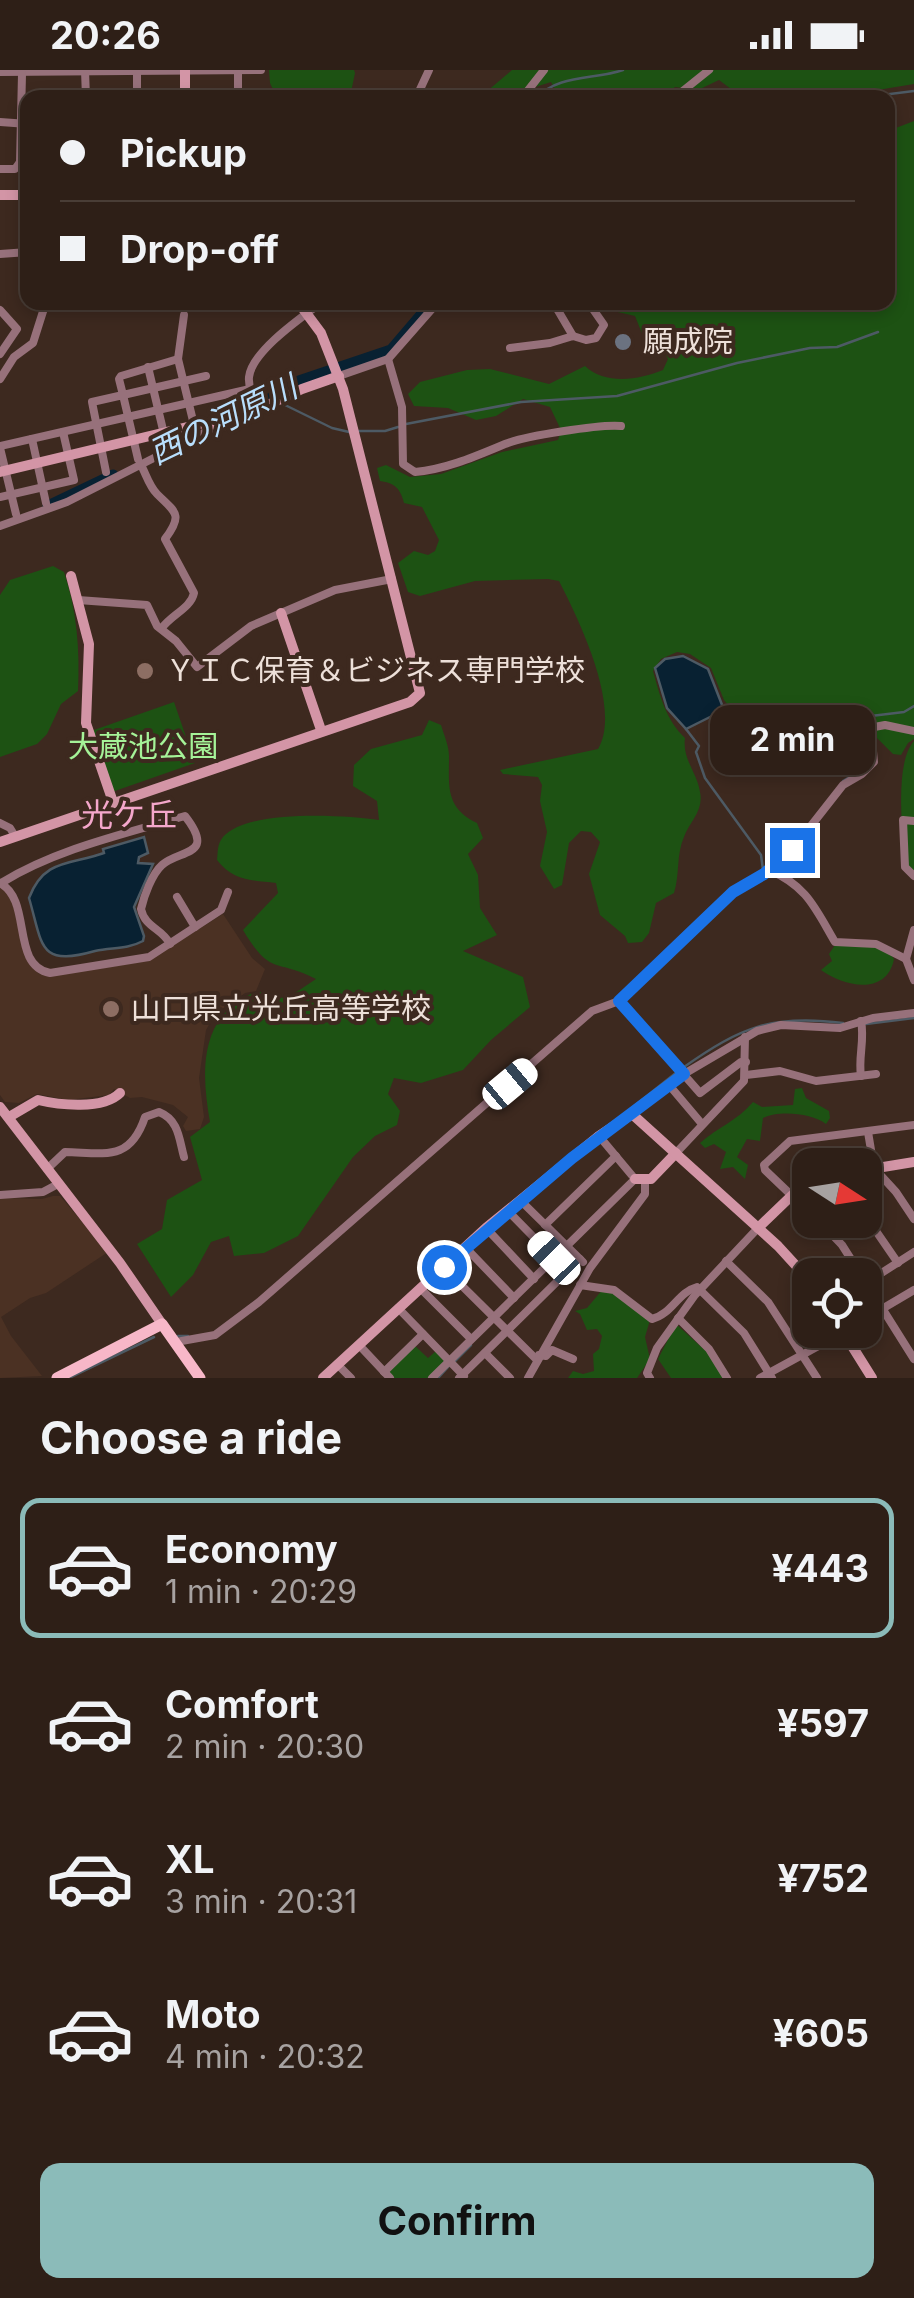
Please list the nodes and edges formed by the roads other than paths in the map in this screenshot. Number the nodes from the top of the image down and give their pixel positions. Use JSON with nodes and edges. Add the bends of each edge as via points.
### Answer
{"nodes":[{"id":1,"x":238,"y":70,"type":"edge"},
{"id":2,"x":260,"y":70,"type":"edge"},
{"id":3,"x":544,"y":70,"type":"edge"},
{"id":4,"x":709,"y":70,"type":"edge"},
{"id":5,"x":85,"y":71,"type":"edge"},
{"id":6,"x":136,"y":71,"type":"edge"},
{"id":7,"x":185,"y":71,"type":"edge"},
{"id":8,"x":0,"y":72,"type":"edge"},
{"id":9,"x":36,"y":72,"type":"edge"},
{"id":10,"x":22,"y":74,"type":"junction"},
{"id":11,"x":22,"y":90,"type":"edge"},
{"id":12,"x":528,"y":90,"type":"edge"},
{"id":13,"x":684,"y":90,"type":"edge"},
{"id":14,"x":43,"y":310,"type":"edge"},
{"id":15,"x":309,"y":310,"type":"edge"},
{"id":16,"x":431,"y":310,"type":"edge"},
{"id":17,"x":558,"y":310,"type":"edge"},
{"id":18,"x":595,"y":310,"type":"edge"},
{"id":19,"x":306,"y":312,"type":"junction"},
{"id":20,"x":2,"y":315,"type":"edge"},
{"id":21,"x":184,"y":315,"type":"dead end"},
{"id":22,"x":573,"y":336,"type":"junction"},
{"id":23,"x":510,"y":348,"type":"dead end"},
{"id":24,"x":3,"y":352,"type":"edge"},
{"id":25,"x":14,"y":357,"type":"junction"},
{"id":26,"x":178,"y":360,"type":"junction"},
{"id":27,"x":388,"y":360,"type":"junction"},
{"id":28,"x":148,"y":367,"type":"junction"},
{"id":29,"x":206,"y":376,"type":"dead end"},
{"id":30,"x":339,"y":376,"type":"junction"},
{"id":31,"x":0,"y":379,"type":"edge"},
{"id":32,"x":184,"y":382,"type":"junction"},
{"id":33,"x":154,"y":388,"type":"junction"},
{"id":34,"x":250,"y":390,"type":"junction"},
{"id":35,"x":123,"y":396,"type":"junction"},
{"id":36,"x":190,"y":402,"type":"junction"},
{"id":37,"x":259,"y":407,"type":"junction"},
{"id":38,"x":159,"y":410,"type":"junction"},
{"id":39,"x":127,"y":418,"type":"junction"},
{"id":40,"x":95,"y":424,"type":"junction"},
{"id":41,"x":621,"y":426,"type":"dead end"},
{"id":42,"x":63,"y":432,"type":"junction"},
{"id":43,"x":196,"y":433,"type":"junction"},
{"id":44,"x":164,"y":434,"type":"junction"},
{"id":45,"x":32,"y":439,"type":"junction"},
{"id":46,"x":133,"y":441,"type":"junction"},
{"id":47,"x":0,"y":447,"type":"edge"},
{"id":48,"x":100,"y":448,"type":"junction"},
{"id":49,"x":68,"y":456,"type":"junction"},
{"id":50,"x":140,"y":462,"type":"junction"},
{"id":51,"x":37,"y":463,"type":"junction"},
{"id":52,"x":3,"y":471,"type":"edge"},
{"id":53,"x":106,"y":472,"type":"dead end"},
{"id":54,"x":42,"y":487,"type":"junction"},
{"id":55,"x":11,"y":495,"type":"junction"},
{"id":56,"x":0,"y":497,"type":"edge"},
{"id":57,"x":46,"y":503,"type":"dead end"},
{"id":58,"x":16,"y":514,"type":"dead end"},
{"id":59,"x":0,"y":526,"type":"edge"},
{"id":60,"x":71,"y":576,"type":"dead end"},
{"id":61,"x":392,"y":580,"type":"junction"},
{"id":62,"x":78,"y":600,"type":"junction"},
{"id":63,"x":281,"y":613,"type":"junction"},
{"id":64,"x":162,"y":628,"type":"junction"},
{"id":65,"x":321,"y":730,"type":"junction"},
{"id":66,"x":914,"y":731,"type":"edge"},
{"id":67,"x":113,"y":802,"type":"junction"},
{"id":68,"x":914,"y":821,"type":"edge"},
{"id":69,"x":0,"y":823,"type":"edge"},
{"id":70,"x":15,"y":836,"type":"junction"},
{"id":71,"x":0,"y":842,"type":"edge"},
{"id":72,"x":769,"y":870,"type":"junction"},
{"id":73,"x":914,"y":876,"type":"edge"},
{"id":74,"x":0,"y":883,"type":"edge"},
{"id":75,"x":228,"y":892,"type":"dead end"},
{"id":76,"x":177,"y":896,"type":"dead end"},
{"id":77,"x":195,"y":927,"type":"junction"},
{"id":78,"x":914,"y":930,"type":"edge"},
{"id":79,"x":170,"y":944,"type":"junction"},
{"id":80,"x":906,"y":959,"type":"junction"},
{"id":81,"x":914,"y":980,"type":"edge"},
{"id":82,"x":619,"y":1001,"type":"junction"},
{"id":83,"x":914,"y":1013,"type":"edge"},
{"id":84,"x":861,"y":1021,"type":"junction"},
{"id":85,"x":745,"y":1037,"type":"junction"},
{"id":86,"x":746,"y":1062,"type":"junction"},
{"id":87,"x":684,"y":1074,"type":"junction"},
{"id":88,"x":876,"y":1074,"type":"dead end"},
{"id":89,"x":746,"y":1075,"type":"junction"},
{"id":90,"x":861,"y":1076,"type":"junction"},
{"id":91,"x":669,"y":1085,"type":"junction"},
{"id":92,"x":120,"y":1092,"type":"dead end"},
{"id":93,"x":0,"y":1106,"type":"edge"},
{"id":94,"x":632,"y":1114,"type":"junction"},
{"id":95,"x":8,"y":1117,"type":"junction"},
{"id":96,"x":702,"y":1124,"type":"junction"},
{"id":97,"x":914,"y":1124,"type":"edge"},
{"id":98,"x":868,"y":1132,"type":"junction"},
{"id":99,"x":600,"y":1136,"type":"junction"},
{"id":100,"x":868,"y":1148,"type":"edge"},
{"id":101,"x":676,"y":1154,"type":"junction"},
{"id":102,"x":616,"y":1156,"type":"junction"},
{"id":103,"x":184,"y":1157,"type":"dead end"},
{"id":104,"x":914,"y":1162,"type":"edge"},
{"id":105,"x":882,"y":1167,"type":"edge"},
{"id":106,"x":47,"y":1168,"type":"junction"},
{"id":107,"x":640,"y":1180,"type":"junction"},
{"id":108,"x":882,"y":1180,"type":"edge"},
{"id":109,"x":58,"y":1184,"type":"junction"},
{"id":110,"x":0,"y":1194,"type":"edge"},
{"id":111,"x":791,"y":1195,"type":"joint"},
{"id":112,"x":520,"y":1200,"type":"junction"},
{"id":113,"x":507,"y":1210,"type":"junction"},
{"id":114,"x":914,"y":1218,"type":"edge"},
{"id":115,"x":545,"y":1225,"type":"junction"},
{"id":116,"x":486,"y":1228,"type":"junction"},
{"id":117,"x":758,"y":1228,"type":"junction"},
{"id":118,"x":835,"y":1238,"type":"edge"},
{"id":119,"x":881,"y":1238,"type":"edge"},
{"id":120,"x":465,"y":1247,"type":"junction"},
{"id":121,"x":566,"y":1247,"type":"junction"},
{"id":122,"x":914,"y":1252,"type":"edge"},
{"id":123,"x":554,"y":1258,"type":"junction"},
{"id":124,"x":850,"y":1258,"type":"edge"},
{"id":125,"x":580,"y":1259,"type":"junction"},
{"id":126,"x":726,"y":1262,"type":"junction"},
{"id":127,"x":898,"y":1262,"type":"junction"},
{"id":128,"x":792,"y":1263,"type":"edge"},
{"id":129,"x":444,"y":1267,"type":"junction"},
{"id":130,"x":590,"y":1268,"type":"junction"},
{"id":131,"x":882,"y":1270,"type":"edge"},
{"id":132,"x":534,"y":1279,"type":"junction"},
{"id":133,"x":580,"y":1285,"type":"junction"},
{"id":134,"x":420,"y":1288,"type":"junction"},
{"id":135,"x":699,"y":1290,"type":"junction"},
{"id":136,"x":914,"y":1290,"type":"edge"},
{"id":137,"x":514,"y":1298,"type":"junction"},
{"id":138,"x":882,"y":1305,"type":"edge"},
{"id":139,"x":398,"y":1308,"type":"junction"},
{"id":140,"x":884,"y":1308,"type":"junction"},
{"id":141,"x":494,"y":1317,"type":"junction"},
{"id":142,"x":678,"y":1318,"type":"junction"},
{"id":143,"x":162,"y":1324,"type":"junction"},
{"id":144,"x":507,"y":1331,"type":"junction"},
{"id":145,"x":423,"y":1334,"type":"junction"},
{"id":146,"x":471,"y":1339,"type":"junction"},
{"id":147,"x":176,"y":1342,"type":"junction"},
{"id":148,"x":358,"y":1345,"type":"junction"},
{"id":149,"x":814,"y":1348,"type":"edge"},
{"id":150,"x":854,"y":1348,"type":"edge"},
{"id":151,"x":485,"y":1353,"type":"junction"},
{"id":152,"x":802,"y":1355,"type":"junction"},
{"id":153,"x":537,"y":1357,"type":"junction"},
{"id":154,"x":573,"y":1358,"type":"dead end"},
{"id":155,"x":914,"y":1359,"type":"edge"},
{"id":156,"x":450,"y":1361,"type":"junction"},
{"id":157,"x":337,"y":1364,"type":"junction"},
{"id":158,"x":387,"y":1375,"type":"edge"},
{"id":159,"x":767,"y":1376,"type":"edge"},
{"id":160,"x":463,"y":1377,"type":"edge"},
{"id":161,"x":57,"y":1378,"type":"edge"},
{"id":162,"x":200,"y":1378,"type":"edge"},
{"id":163,"x":323,"y":1378,"type":"edge"},
{"id":164,"x":351,"y":1378,"type":"edge"},
{"id":165,"x":432,"y":1378,"type":"edge"},
{"id":166,"x":510,"y":1378,"type":"edge"},
{"id":167,"x":528,"y":1378,"type":"edge"},
{"id":168,"x":650,"y":1378,"type":"edge"},
{"id":169,"x":727,"y":1378,"type":"edge"},
{"id":170,"x":817,"y":1378,"type":"edge"},
{"id":171,"x":872,"y":1378,"type":"edge"}],
"edges":[{"from":1,"to":2,"type":"street"},
{"from":1,"to":7,"type":"street"},
{"from":3,"to":12,"type":"street"},
{"from":4,"to":13,"type":"street"},
{"from":5,"to":6,"type":"street"},
{"from":5,"to":9,"type":"street"},
{"from":6,"to":7,"type":"street"},
{"from":8,"to":10,"type":"street"},
{"from":9,"to":10,"type":"street"},
{"from":10,"to":11,"type":"street"},
{"from":14,"to":25,"type":"street","via":[[33,343]]},
{"from":15,"to":19,"type":"street"},
{"from":16,"to":27,"type":"street"},
{"from":17,"to":22,"type":"street"},
{"from":18,"to":22,"type":"street","via":[[602,332],[586,340]]},
{"from":19,"to":30,"type":"street"},
{"from":19,"to":34,"type":"street","via":[[257,359]]},
{"from":20,"to":24,"type":"street","via":[[17,329]]},
{"from":21,"to":26,"type":"street"},
{"from":22,"to":23,"type":"street"},
{"from":24,"to":25,"type":"street"},
{"from":25,"to":31,"type":"street"},
{"from":26,"to":28,"type":"street"},
{"from":26,"to":32,"type":"street"},
{"from":27,"to":30,"type":"street"},
{"from":27,"to":41,"type":"street","via":[[402,407],[403,464],[415,472],[527,437]]},
{"from":28,"to":33,"type":"street"},
{"from":28,"to":35,"type":"street","via":[[122,376]]},
{"from":29,"to":32,"type":"street"},
{"from":30,"to":37,"type":"street"},
{"from":30,"to":61,"type":"street"},
{"from":32,"to":33,"type":"street"},
{"from":32,"to":36,"type":"street"},
{"from":33,"to":35,"type":"street"},
{"from":33,"to":38,"type":"street"},
{"from":34,"to":36,"type":"street"},
{"from":34,"to":37,"type":"street"},
{"from":35,"to":39,"type":"street"},
{"from":35,"to":40,"type":"street","via":[[92,402]]},
{"from":36,"to":38,"type":"street"},
{"from":36,"to":43,"type":"street"},
{"from":37,"to":43,"type":"street"},
{"from":38,"to":39,"type":"street"},
{"from":38,"to":44,"type":"street"},
{"from":39,"to":40,"type":"street"},
{"from":39,"to":46,"type":"street"},
{"from":40,"to":42,"type":"street"},
{"from":40,"to":48,"type":"street"},
{"from":42,"to":45,"type":"street"},
{"from":42,"to":49,"type":"street"},
{"from":43,"to":44,"type":"street"},
{"from":43,"to":50,"type":"street"},
{"from":44,"to":46,"type":"street"},
{"from":45,"to":47,"type":"street"},
{"from":45,"to":51,"type":"street"},
{"from":46,"to":48,"type":"street"},
{"from":46,"to":50,"type":"street"},
{"from":47,"to":52,"type":"street"},
{"from":48,"to":49,"type":"street"},
{"from":48,"to":53,"type":"street"},
{"from":49,"to":51,"type":"street"},
{"from":49,"to":54,"type":"street","via":[[74,480]]},
{"from":50,"to":59,"type":"street","via":[[67,502]]},
{"from":50,"to":64,"type":"street","via":[[153,490],[174,509],[173,530],[165,539],[194,593]]},
{"from":51,"to":52,"type":"street"},
{"from":51,"to":54,"type":"street"},
{"from":52,"to":55,"type":"street"},
{"from":54,"to":55,"type":"street"},
{"from":54,"to":57,"type":"street"},
{"from":55,"to":56,"type":"street"},
{"from":55,"to":58,"type":"street"},
{"from":60,"to":62,"type":"street"},
{"from":61,"to":63,"type":"street","via":[[335,590]]},
{"from":61,"to":65,"type":"street","via":[[420,693]]},
{"from":62,"to":64,"type":"street","via":[[140,603]]},
{"from":62,"to":67,"type":"street","via":[[89,644],[86,723]]},
{"from":63,"to":64,"type":"street","via":[[250,626],[197,667]]},
{"from":63,"to":65,"type":"street"},
{"from":65,"to":67,"type":"street"},
{"from":66,"to":72,"type":"street","via":[[869,728],[874,762],[843,785],[806,836]]},
{"from":67,"to":70,"type":"street"},
{"from":68,"to":73,"type":"street","via":[[903,820],[904,867]]},
{"from":69,"to":70,"type":"street"},
{"from":70,"to":71,"type":"street"},
{"from":72,"to":80,"type":"street","via":[[792,880],[834,942],[876,944]]},
{"from":72,"to":82,"type":"street","via":[[733,892]]},
{"from":74,"to":79,"type":"street","via":[[12,892],[30,960],[43,972],[138,961]]},
{"from":74,"to":79,"type":"street","via":[[94,843],[186,816],[195,848],[158,870],[141,909]]},
{"from":75,"to":77,"type":"street","via":[[221,910]]},
{"from":76,"to":77,"type":"street"},
{"from":77,"to":79,"type":"street"},
{"from":78,"to":80,"type":"street"},
{"from":80,"to":81,"type":"street"},
{"from":82,"to":87,"type":"street"},
{"from":82,"to":147,"type":"street","via":[[592,1011],[225,1329]]},
{"from":83,"to":84,"type":"street"},
{"from":84,"to":85,"type":"street","via":[[840,1028],[781,1025]]},
{"from":84,"to":90,"type":"street"},
{"from":85,"to":86,"type":"street"},
{"from":85,"to":87,"type":"street"},
{"from":86,"to":87,"type":"street","via":[[700,1092]]},
{"from":86,"to":89,"type":"street"},
{"from":87,"to":91,"type":"street"},
{"from":88,"to":90,"type":"street"},
{"from":89,"to":90,"type":"street","via":[[780,1071],[816,1082]]},
{"from":89,"to":96,"type":"street"},
{"from":91,"to":94,"type":"street"},
{"from":91,"to":96,"type":"street"},
{"from":92,"to":95,"type":"street","via":[[114,1099],[66,1106],[38,1100]]},
{"from":93,"to":95,"type":"street"},
{"from":94,"to":99,"type":"street"},
{"from":94,"to":101,"type":"street"},
{"from":95,"to":106,"type":"street"},
{"from":96,"to":101,"type":"street"},
{"from":97,"to":98,"type":"street"},
{"from":98,"to":100,"type":"street"},
{"from":98,"to":111,"type":"street","via":[[782,1146],[764,1170]]},
{"from":99,"to":102,"type":"street"},
{"from":99,"to":112,"type":"street"},
{"from":101,"to":107,"type":"street"},
{"from":101,"to":117,"type":"street"},
{"from":102,"to":107,"type":"street"},
{"from":102,"to":115,"type":"street"},
{"from":103,"to":106,"type":"street","via":[[176,1126],[159,1112],[145,1117],[128,1148],[65,1152]]},
{"from":104,"to":105,"type":"street"},
{"from":106,"to":109,"type":"street"},
{"from":107,"to":121,"type":"street"},
{"from":107,"to":130,"type":"street","via":[[645,1194]]},
{"from":108,"to":114,"type":"street"},
{"from":109,"to":110,"type":"street","via":[[43,1192]]},
{"from":109,"to":143,"type":"street"},
{"from":111,"to":117,"type":"street"},
{"from":112,"to":113,"type":"street"},
{"from":112,"to":115,"type":"street"},
{"from":113,"to":116,"type":"street"},
{"from":113,"to":123,"type":"street"},
{"from":115,"to":121,"type":"street"},
{"from":116,"to":120,"type":"street"},
{"from":116,"to":132,"type":"street"},
{"from":117,"to":126,"type":"street"},
{"from":117,"to":128,"type":"street"},
{"from":118,"to":124,"type":"street"},
{"from":119,"to":127,"type":"street"},
{"from":120,"to":129,"type":"street"},
{"from":120,"to":137,"type":"street"},
{"from":121,"to":123,"type":"street"},
{"from":121,"to":125,"type":"street"},
{"from":122,"to":127,"type":"street"},
{"from":123,"to":132,"type":"street"},
{"from":125,"to":130,"type":"street"},
{"from":125,"to":144,"type":"street"},
{"from":126,"to":135,"type":"street"},
{"from":126,"to":152,"type":"street","via":[[768,1302]]},
{"from":127,"to":131,"type":"street"},
{"from":129,"to":134,"type":"street"},
{"from":129,"to":141,"type":"street"},
{"from":130,"to":133,"type":"street"},
{"from":132,"to":137,"type":"street"},
{"from":133,"to":135,"type":"street","via":[[621,1293],[652,1319],[686,1291]]},
{"from":133,"to":153,"type":"street"},
{"from":134,"to":139,"type":"street"},
{"from":134,"to":146,"type":"street"},
{"from":135,"to":142,"type":"street"},
{"from":135,"to":159,"type":"street","via":[[744,1332]]},
{"from":136,"to":140,"type":"street"},
{"from":137,"to":141,"type":"street"},
{"from":138,"to":140,"type":"street"},
{"from":139,"to":145,"type":"street"},
{"from":139,"to":148,"type":"street"},
{"from":140,"to":155,"type":"street"},
{"from":141,"to":144,"type":"street"},
{"from":141,"to":146,"type":"street"},
{"from":142,"to":168,"type":"street","via":[[657,1348]]},
{"from":142,"to":169,"type":"street"},
{"from":143,"to":147,"type":"main road"},
{"from":143,"to":161,"type":"main road"},
{"from":144,"to":151,"type":"street"},
{"from":144,"to":153,"type":"street"},
{"from":145,"to":156,"type":"street"},
{"from":145,"to":158,"type":"street"},
{"from":146,"to":156,"type":"street"},
{"from":147,"to":162,"type":"main road"},
{"from":148,"to":157,"type":"street"},
{"from":148,"to":158,"type":"street"},
{"from":149,"to":152,"type":"street"},
{"from":150,"to":171,"type":"street"},
{"from":151,"to":160,"type":"street"},
{"from":151,"to":166,"type":"street"},
{"from":152,"to":159,"type":"street"},
{"from":152,"to":170,"type":"street"},
{"from":153,"to":154,"type":"street","via":[[552,1350]]},
{"from":153,"to":167,"type":"street"},
{"from":156,"to":160,"type":"street"},
{"from":156,"to":165,"type":"street"},
{"from":157,"to":163,"type":"street"},
{"from":157,"to":164,"type":"street"}]}
